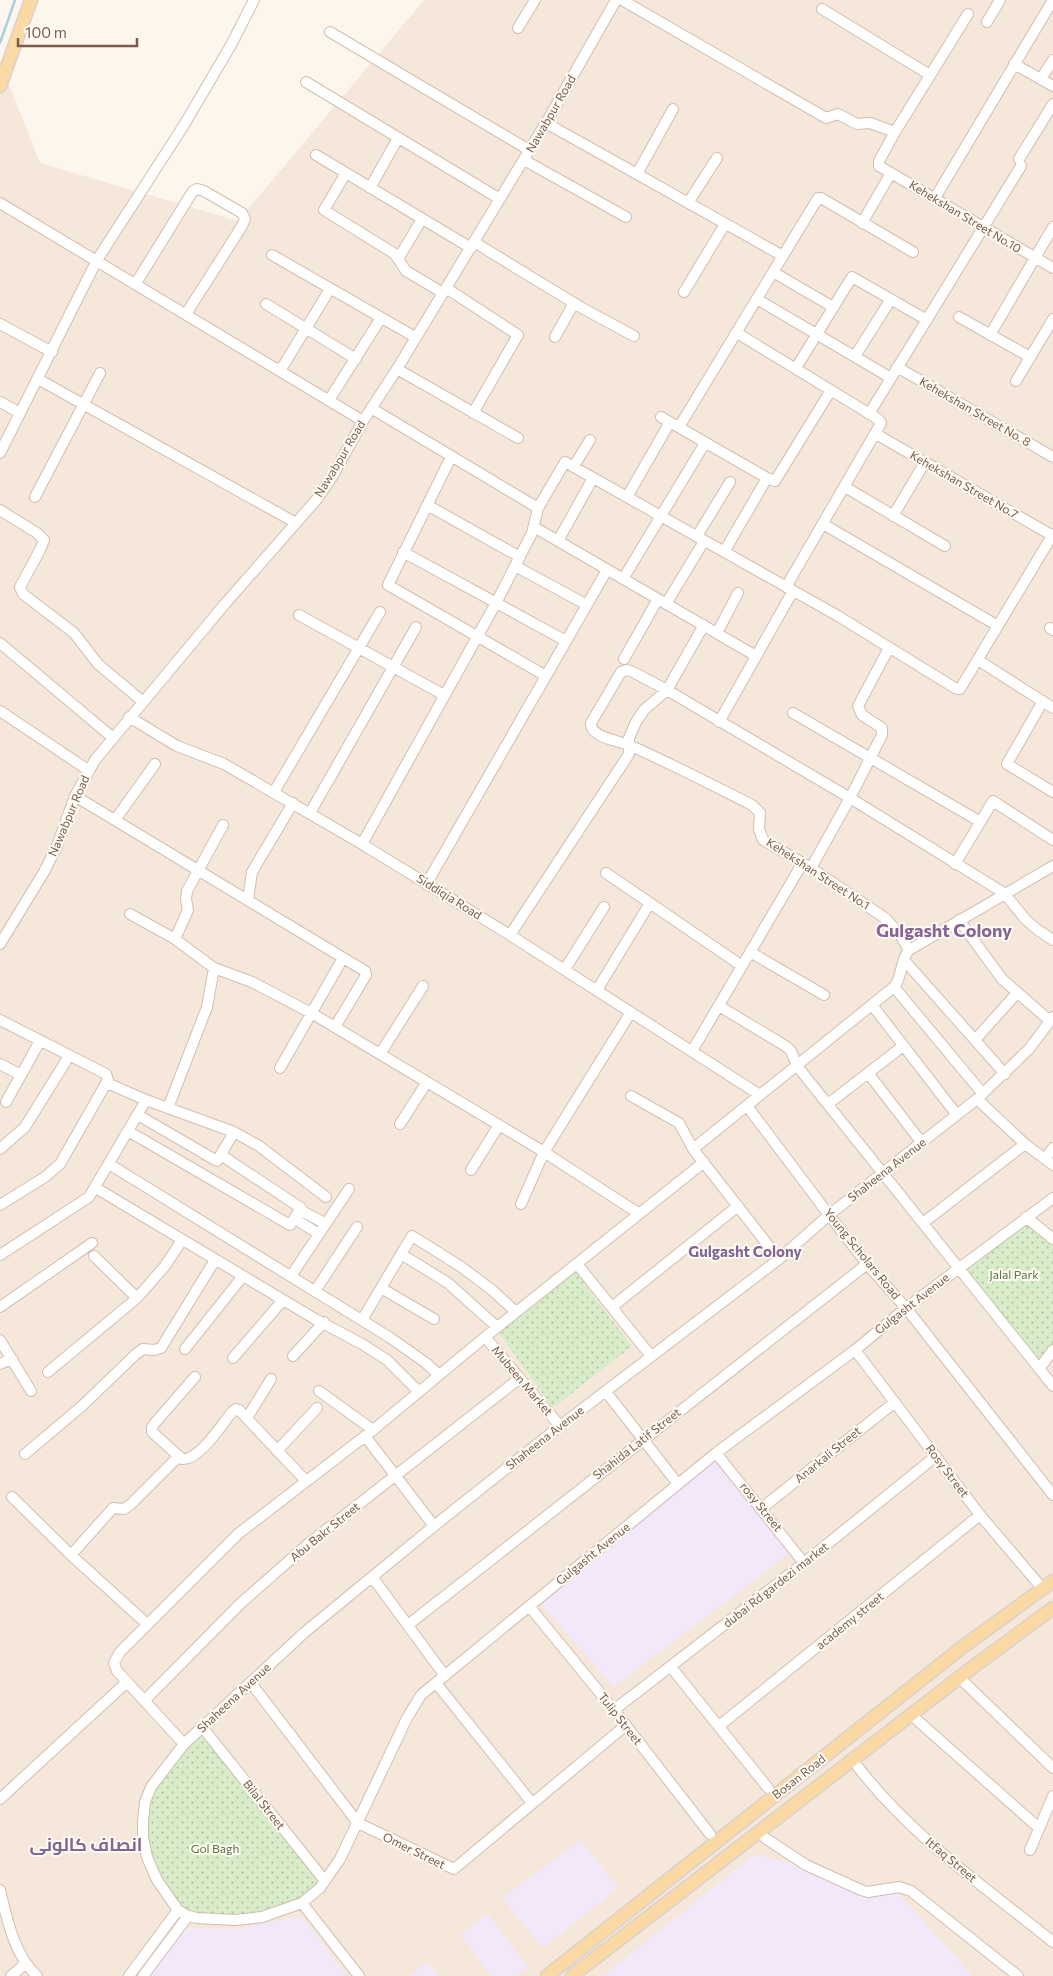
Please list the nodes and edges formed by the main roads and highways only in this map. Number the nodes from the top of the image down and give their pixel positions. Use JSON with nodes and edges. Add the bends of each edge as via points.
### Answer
{"nodes":[{"id":1,"x":31,"y":0,"type":"edge"},
{"id":2,"x":0,"y":86,"type":"edge"},
{"id":3,"x":1053,"y":1581,"type":"edge"},
{"id":4,"x":1053,"y":1608,"type":"edge"},
{"id":5,"x":960,"y":1649,"type":"junction"},
{"id":6,"x":973,"y":1667,"type":"junction"},
{"id":7,"x":833,"y":1751,"type":"junction"},
{"id":8,"x":852,"y":1766,"type":"junction"},
{"id":9,"x":547,"y":1976,"type":"edge"},
{"id":10,"x":572,"y":1976,"type":"edge"}],
"edges":[{"from":1,"to":2,"type":"main road"},
{"from":3,"to":5,"type":"main road","name":"Bosan Road"},
{"from":4,"to":6,"type":"main road","name":"Bosan Road"},
{"from":5,"to":6,"type":"main road"},
{"from":5,"to":7,"type":"main road","name":"Bosan Road"},
{"from":6,"to":8,"type":"main road","name":"Bosan Road"},
{"from":7,"to":8,"type":"main road"},
{"from":7,"to":9,"type":"main road","name":"Bosan Road"},
{"from":8,"to":10,"type":"main road","name":"Bosan Road"}]}
